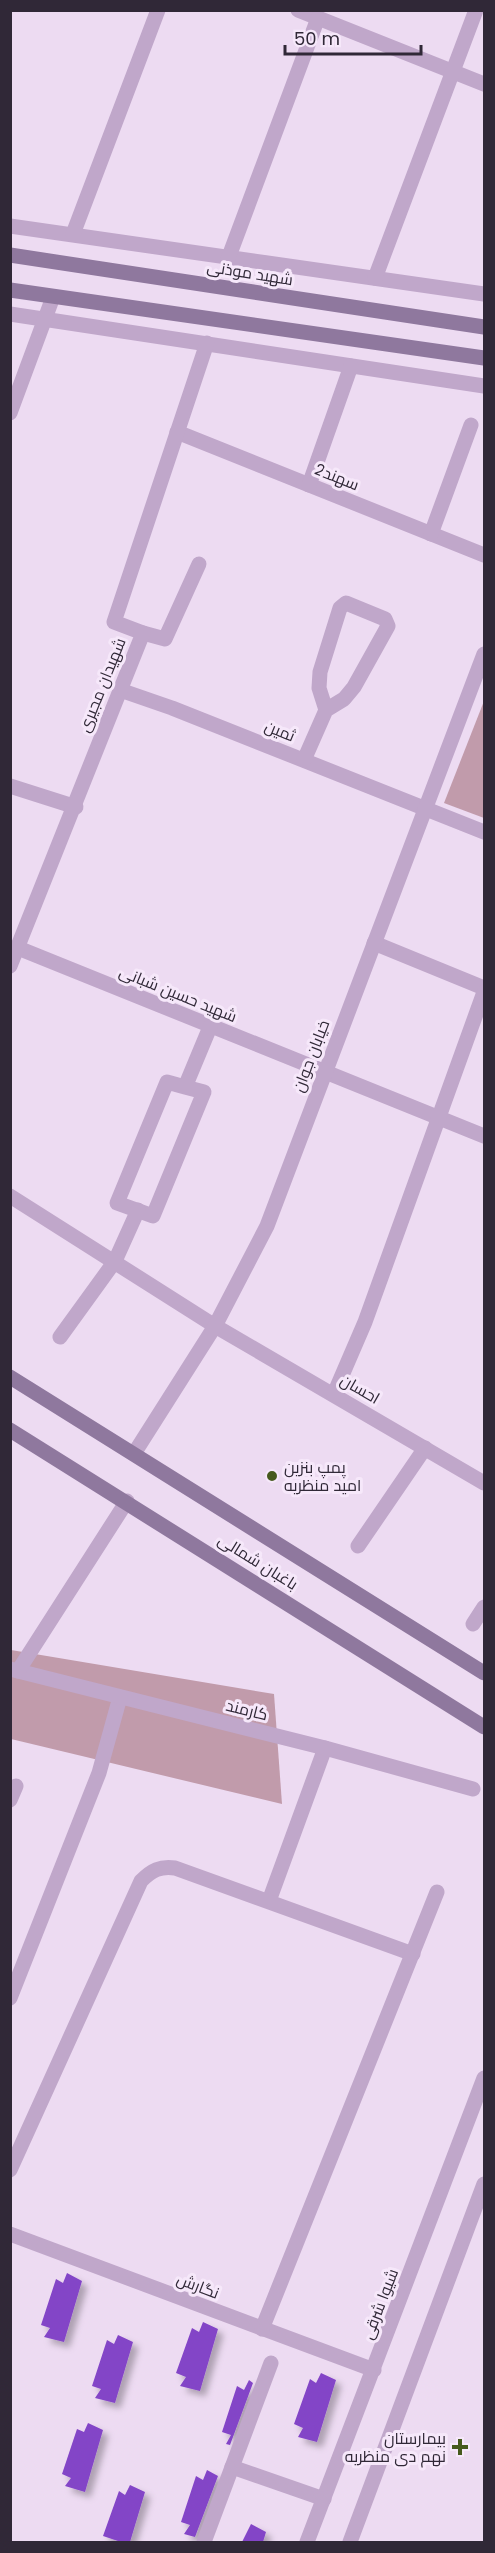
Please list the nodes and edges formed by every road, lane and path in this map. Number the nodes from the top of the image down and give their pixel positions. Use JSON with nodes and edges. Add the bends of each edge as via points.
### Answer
{"nodes":[{"id":1,"x":298,"y":10,"type":"edge"},
{"id":2,"x":476,"y":10,"type":"edge"},
{"id":3,"x":153,"y":12,"type":"edge"},
{"id":4,"x":318,"y":18,"type":"junction"},
{"id":5,"x":453,"y":72,"type":"junction"},
{"id":6,"x":484,"y":84,"type":"edge"},
{"id":7,"x":10,"y":226,"type":"edge"},
{"id":8,"x":73,"y":234,"type":"junction"},
{"id":9,"x":10,"y":255,"type":"edge"},
{"id":10,"x":228,"y":259,"type":"junction"},
{"id":11,"x":375,"y":278,"type":"junction"},
{"id":12,"x":10,"y":290,"type":"edge"},
{"id":13,"x":484,"y":294,"type":"edge"},
{"id":14,"x":53,"y":297,"type":"junction"},
{"id":15,"x":10,"y":314,"type":"edge"},
{"id":16,"x":46,"y":319,"type":"junction"},
{"id":17,"x":484,"y":327,"type":"edge"},
{"id":18,"x":207,"y":343,"type":"junction"},
{"id":19,"x":484,"y":358,"type":"edge"},
{"id":20,"x":351,"y":366,"type":"junction"},
{"id":21,"x":484,"y":386,"type":"edge"},
{"id":22,"x":10,"y":413,"type":"edge"},
{"id":23,"x":471,"y":425,"type":"dead end"},
{"id":24,"x":177,"y":432,"type":"junction"},
{"id":25,"x":309,"y":485,"type":"junction"},
{"id":26,"x":431,"y":534,"type":"junction"},
{"id":27,"x":484,"y":555,"type":"edge"},
{"id":28,"x":199,"y":564,"type":"dead end"},
{"id":29,"x":143,"y":633,"type":"junction"},
{"id":30,"x":484,"y":654,"type":"edge"},
{"id":31,"x":120,"y":690,"type":"junction"},
{"id":32,"x":326,"y":710,"type":"junction"},
{"id":33,"x":304,"y":760,"type":"junction"},
{"id":34,"x":10,"y":786,"type":"edge"},
{"id":35,"x":75,"y":807,"type":"junction"},
{"id":36,"x":425,"y":809,"type":"junction"},
{"id":37,"x":484,"y":832,"type":"edge"},
{"id":38,"x":374,"y":943,"type":"junction"},
{"id":39,"x":18,"y":948,"type":"junction"},
{"id":40,"x":10,"y":966,"type":"edge"},
{"id":41,"x":484,"y":990,"type":"edge"},
{"id":42,"x":210,"y":1027,"type":"junction"},
{"id":43,"x":324,"y":1073,"type":"junction"},
{"id":44,"x":185,"y":1087,"type":"junction"},
{"id":45,"x":438,"y":1118,"type":"junction"},
{"id":46,"x":484,"y":1136,"type":"edge"},
{"id":47,"x":10,"y":1196,"type":"edge"},
{"id":48,"x":138,"y":1210,"type":"junction"},
{"id":49,"x":116,"y":1261,"type":"junction"},
{"id":50,"x":216,"y":1326,"type":"junction"},
{"id":51,"x":60,"y":1337,"type":"dead end"},
{"id":52,"x":10,"y":1377,"type":"edge"},
{"id":53,"x":334,"y":1394,"type":"junction"},
{"id":54,"x":10,"y":1430,"type":"edge"},
{"id":55,"x":425,"y":1448,"type":"junction"},
{"id":56,"x":135,"y":1452,"type":"junction"},
{"id":57,"x":484,"y":1483,"type":"edge"},
{"id":58,"x":127,"y":1501,"type":"junction"},
{"id":59,"x":358,"y":1546,"type":"dead end"},
{"id":60,"x":484,"y":1607,"type":"edge"},
{"id":61,"x":473,"y":1624,"type":"dead end"},
{"id":62,"x":14,"y":1670,"type":"edge"},
{"id":63,"x":484,"y":1672,"type":"edge"},
{"id":64,"x":120,"y":1697,"type":"junction"},
{"id":65,"x":484,"y":1727,"type":"edge"},
{"id":66,"x":325,"y":1748,"type":"junction"},
{"id":67,"x":473,"y":1789,"type":"dead end"},
{"id":68,"x":437,"y":1892,"type":"dead end"},
{"id":69,"x":269,"y":1901,"type":"junction"},
{"id":70,"x":413,"y":1954,"type":"junction"},
{"id":71,"x":10,"y":1998,"type":"edge"},
{"id":72,"x":484,"y":2078,"type":"edge"},
{"id":73,"x":10,"y":2170,"type":"edge"},
{"id":74,"x":484,"y":2184,"type":"edge"},
{"id":75,"x":10,"y":2234,"type":"edge"},
{"id":76,"x":262,"y":2329,"type":"junction"},
{"id":77,"x":271,"y":2363,"type":"dead end"},
{"id":78,"x":374,"y":2370,"type":"junction"},
{"id":79,"x":232,"y":2467,"type":"junction"},
{"id":80,"x":324,"y":2499,"type":"junction"},
{"id":81,"x":204,"y":2542,"type":"edge"},
{"id":82,"x":307,"y":2542,"type":"edge"},
{"id":83,"x":351,"y":2542,"type":"edge"}],
"edges":[{"from":1,"to":4,"type":"street"},
{"from":2,"to":5,"type":"street"},
{"from":3,"to":8,"type":"street"},
{"from":4,"to":5,"type":"street"},
{"from":4,"to":10,"type":"street"},
{"from":5,"to":6,"type":"street"},
{"from":5,"to":11,"type":"street"},
{"from":7,"to":8,"type":"street"},
{"from":8,"to":10,"type":"street"},
{"from":9,"to":17,"type":"main road","name":"شهید موذنی"},
{"from":10,"to":11,"type":"street"},
{"from":11,"to":13,"type":"street"},
{"from":12,"to":14,"type":"main road"},
{"from":14,"to":16,"type":"street"},
{"from":14,"to":19,"type":"main road"},
{"from":15,"to":16,"type":"street"},
{"from":16,"to":18,"type":"street"},
{"from":16,"to":22,"type":"street"},
{"from":18,"to":20,"type":"street"},
{"from":18,"to":24,"type":"street"},
{"from":20,"to":21,"type":"street"},
{"from":20,"to":25,"type":"street"},
{"from":23,"to":26,"type":"street"},
{"from":24,"to":25,"type":"street","name":"2سهند"},
{"from":24,"to":29,"type":"street","name":"شهیدان مجیری","via":[[114,622]]},
{"from":25,"to":26,"type":"street","name":"2سهند"},
{"from":26,"to":27,"type":"street","name":"2سهند"},
{"from":28,"to":29,"type":"street","via":[[165,639]]},
{"from":29,"to":31,"type":"street","name":"شهیدان مجیری"},
{"from":30,"to":36,"type":"street","name":"خیابان جوان"},
{"from":31,"to":33,"type":"street","name":"ثمین"},
{"from":31,"to":35,"type":"street","name":"شهیدان مجیری"},
{"from":32,"to":32,"type":"street","via":[[354,687],[388,626],[385,619],[346,603],[340,608],[320,672],[319,688]]},
{"from":32,"to":33,"type":"street"},
{"from":33,"to":36,"type":"street","name":"ثمین"},
{"from":34,"to":35,"type":"street"},
{"from":35,"to":39,"type":"street","name":"شهیدان مجیری"},
{"from":36,"to":37,"type":"street","name":"ثمین"},
{"from":36,"to":38,"type":"street","name":"خیابان جوان"},
{"from":38,"to":41,"type":"street"},
{"from":38,"to":43,"type":"street","name":"خیابان جوان"},
{"from":39,"to":40,"type":"street","name":"شهیدان مجیری"},
{"from":39,"to":42,"type":"street","name":"شهید حسین شبانی"},
{"from":41,"to":45,"type":"street"},
{"from":42,"to":43,"type":"street","name":"شهید حسین شبانی"},
{"from":42,"to":44,"type":"street"},
{"from":43,"to":45,"type":"street","name":"شهید حسین شبانی"},
{"from":43,"to":50,"type":"street","name":"خیابان جوان","via":[[267,1226]]},
{"from":44,"to":48,"type":"street","via":[[204,1092],[153,1216]]},
{"from":44,"to":48,"type":"street","via":[[167,1082],[117,1203]]},
{"from":45,"to":46,"type":"street","name":"شهید حسین شبانی"},
{"from":45,"to":53,"type":"street","via":[[365,1322]]},
{"from":47,"to":49,"type":"street","name":"احسان"},
{"from":48,"to":49,"type":"street"},
{"from":49,"to":50,"type":"street","name":"احسان"},
{"from":49,"to":51,"type":"street"},
{"from":50,"to":53,"type":"street","name":"احسان"},
{"from":50,"to":56,"type":"street","name":"خیابان جوان"},
{"from":52,"to":56,"type":"main road","name":"باغبان شمالی"},
{"from":53,"to":55,"type":"street","name":"احسان"},
{"from":54,"to":58,"type":"main road","name":"باغبان شمالی"},
{"from":55,"to":57,"type":"street","name":"احسان"},
{"from":55,"to":59,"type":"street"},
{"from":56,"to":63,"type":"main road","name":"باغبان شمالی"},
{"from":58,"to":62,"type":"street"},
{"from":58,"to":65,"type":"main road","name":"باغبان شمالی"},
{"from":60,"to":61,"type":"street"},
{"from":62,"to":64,"type":"street","name":"کارمند"},
{"from":64,"to":66,"type":"street","name":"کارمند"},
{"from":64,"to":71,"type":"street","via":[[99,1773]]},
{"from":66,"to":67,"type":"street","name":"کارمند"},
{"from":66,"to":69,"type":"street"},
{"from":68,"to":70,"type":"street"},
{"from":69,"to":70,"type":"street"},
{"from":69,"to":73,"type":"street","via":[[175,1868],[157,1869],[141,1881]]},
{"from":70,"to":76,"type":"street"},
{"from":72,"to":78,"type":"street","name":"شیوا شرقی"},
{"from":74,"to":83,"type":"street"},
{"from":75,"to":76,"type":"street","name":"نگارش"},
{"from":76,"to":78,"type":"street","name":"نگارش"},
{"from":77,"to":79,"type":"street"},
{"from":78,"to":80,"type":"street","name":"شیوا شرقی"},
{"from":79,"to":80,"type":"street"},
{"from":79,"to":81,"type":"street"},
{"from":80,"to":82,"type":"street","name":"شیوا شرقی"}]}
